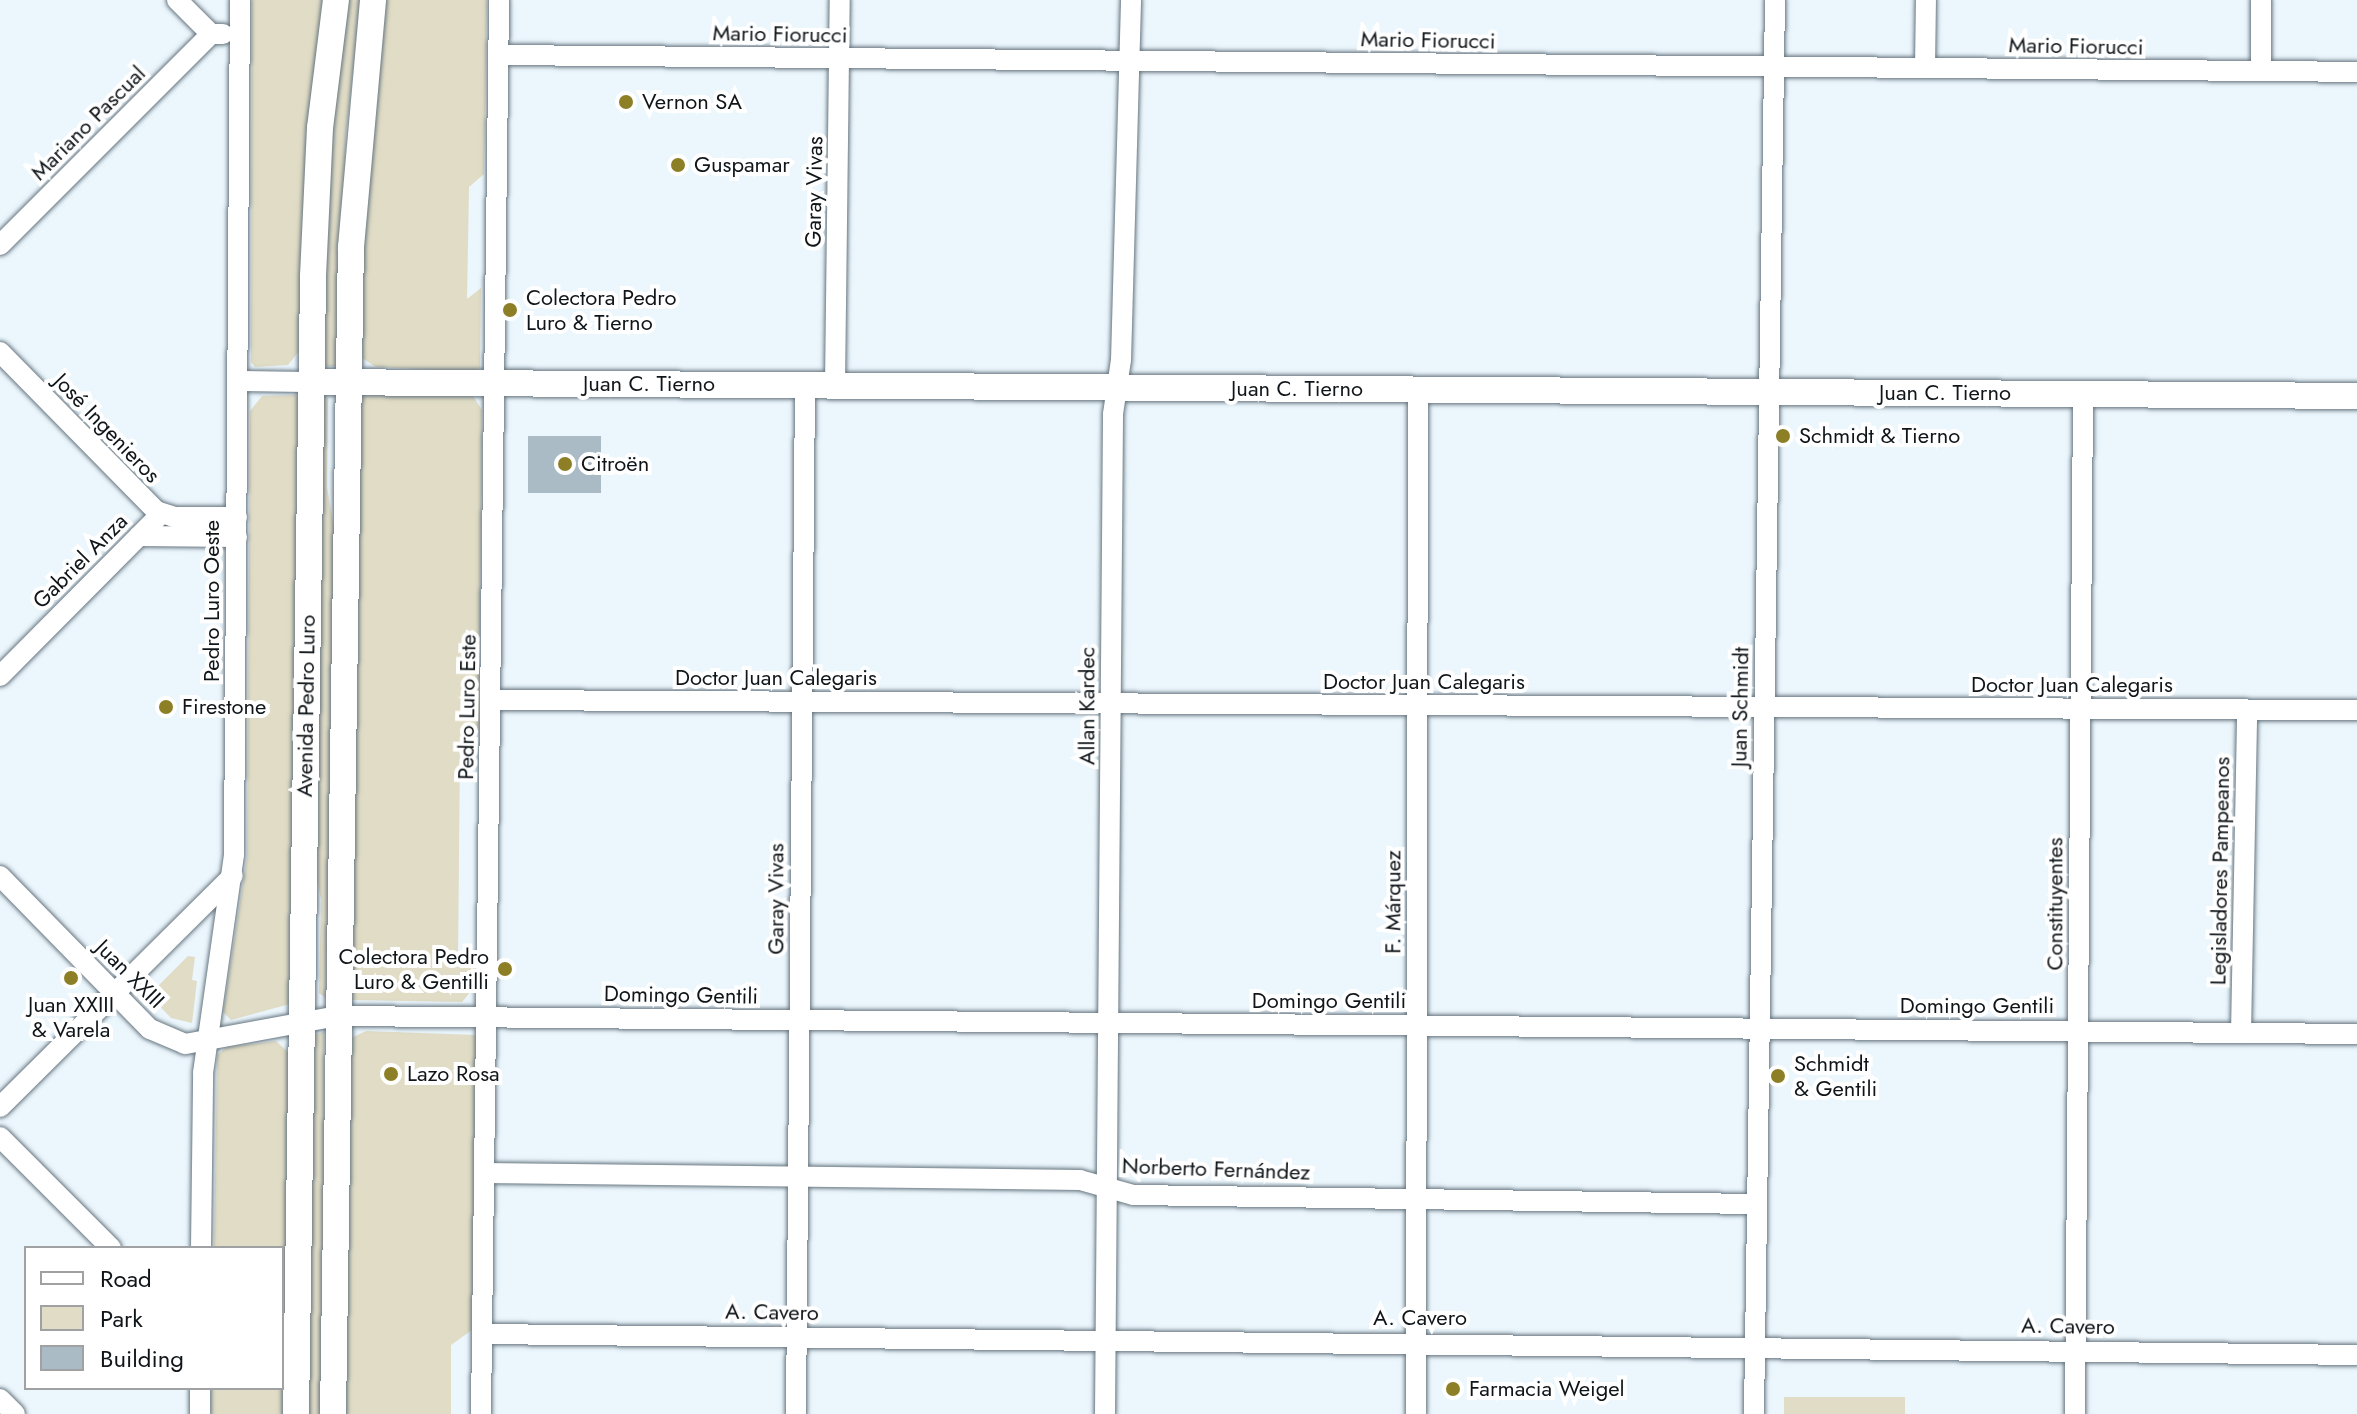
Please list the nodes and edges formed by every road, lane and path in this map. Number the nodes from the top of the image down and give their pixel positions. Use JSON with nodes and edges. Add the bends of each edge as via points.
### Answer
{"nodes":[{"id":1,"x":177,"y":0,"type":"edge"},
{"id":2,"x":240,"y":0,"type":"edge"},
{"id":3,"x":336,"y":0,"type":"edge"},
{"id":4,"x":373,"y":0,"type":"edge"},
{"id":5,"x":499,"y":0,"type":"edge"},
{"id":6,"x":840,"y":0,"type":"edge"},
{"id":7,"x":1131,"y":0,"type":"edge"},
{"id":8,"x":1775,"y":0,"type":"edge"},
{"id":9,"x":1926,"y":0,"type":"edge"},
{"id":10,"x":2261,"y":0,"type":"edge"},
{"id":11,"x":211,"y":34,"type":"junction"},
{"id":12,"x":240,"y":34,"type":"junction"},
{"id":13,"x":499,"y":55,"type":"junction"},
{"id":14,"x":840,"y":58,"type":"junction"},
{"id":15,"x":1129,"y":61,"type":"junction"},
{"id":16,"x":1774,"y":67,"type":"junction"},
{"id":17,"x":1925,"y":68,"type":"junction"},
{"id":18,"x":2261,"y":71,"type":"junction"},
{"id":19,"x":2357,"y":72,"type":"edge"},
{"id":20,"x":0,"y":245,"type":"edge"},
{"id":21,"x":0,"y":352,"type":"edge"},
{"id":22,"x":238,"y":381,"type":"junction"},
{"id":23,"x":311,"y":382,"type":"junction"},
{"id":24,"x":349,"y":382,"type":"junction"},
{"id":25,"x":494,"y":383,"type":"junction"},
{"id":26,"x":805,"y":385,"type":"junction"},
{"id":27,"x":835,"y":385,"type":"junction"},
{"id":28,"x":1117,"y":387,"type":"junction"},
{"id":29,"x":1418,"y":390,"type":"junction"},
{"id":30,"x":1769,"y":392,"type":"junction"},
{"id":31,"x":2083,"y":394,"type":"junction"},
{"id":32,"x":2357,"y":396,"type":"edge"},
{"id":33,"x":161,"y":514,"type":"junction"},
{"id":34,"x":237,"y":527,"type":"junction"},
{"id":35,"x":139,"y":536,"type":"junction"},
{"id":36,"x":0,"y":676,"type":"edge"},
{"id":37,"x":490,"y":700,"type":"junction"},
{"id":38,"x":802,"y":702,"type":"junction"},
{"id":39,"x":1111,"y":704,"type":"junction"},
{"id":40,"x":1418,"y":706,"type":"junction"},
{"id":41,"x":1764,"y":708,"type":"junction"},
{"id":42,"x":2080,"y":709,"type":"junction"},
{"id":43,"x":2247,"y":710,"type":"junction"},
{"id":44,"x":2357,"y":710,"type":"edge"},
{"id":45,"x":0,"y":876,"type":"edge"},
{"id":46,"x":233,"y":876,"type":"junction"},
{"id":47,"x":114,"y":994,"type":"junction"},
{"id":48,"x":338,"y":1016,"type":"junction"},
{"id":49,"x":488,"y":1017,"type":"junction"},
{"id":50,"x":300,"y":1020,"type":"junction"},
{"id":51,"x":799,"y":1020,"type":"junction"},
{"id":52,"x":1108,"y":1023,"type":"junction"},
{"id":53,"x":1417,"y":1025,"type":"junction"},
{"id":54,"x":1759,"y":1029,"type":"junction"},
{"id":55,"x":2078,"y":1031,"type":"junction"},
{"id":56,"x":2241,"y":1033,"type":"junction"},
{"id":57,"x":2357,"y":1034,"type":"edge"},
{"id":58,"x":208,"y":1042,"type":"junction"},
{"id":59,"x":0,"y":1107,"type":"edge"},
{"id":60,"x":0,"y":1137,"type":"edge"},
{"id":61,"x":484,"y":1173,"type":"junction"},
{"id":62,"x":798,"y":1178,"type":"junction"},
{"id":63,"x":1106,"y":1187,"type":"junction"},
{"id":64,"x":1416,"y":1199,"type":"junction"},
{"id":65,"x":1757,"y":1204,"type":"junction"},
{"id":66,"x":109,"y":1246,"type":"edge"},
{"id":67,"x":201,"y":1246,"type":"edge"},
{"id":68,"x":482,"y":1334,"type":"junction"},
{"id":69,"x":796,"y":1337,"type":"junction"},
{"id":70,"x":1105,"y":1339,"type":"junction"},
{"id":71,"x":1416,"y":1342,"type":"junction"},
{"id":72,"x":1755,"y":1344,"type":"junction"},
{"id":73,"x":2076,"y":1350,"type":"junction"},
{"id":74,"x":2357,"y":1355,"type":"edge"},
{"id":75,"x":200,"y":1390,"type":"edge"},
{"id":76,"x":0,"y":1399,"type":"edge"},
{"id":77,"x":15,"y":1414,"type":"edge"},
{"id":78,"x":200,"y":1414,"type":"edge"},
{"id":79,"x":296,"y":1414,"type":"edge"},
{"id":80,"x":333,"y":1414,"type":"edge"},
{"id":81,"x":481,"y":1414,"type":"edge"},
{"id":82,"x":796,"y":1414,"type":"edge"},
{"id":83,"x":1105,"y":1414,"type":"edge"},
{"id":84,"x":1416,"y":1414,"type":"edge"},
{"id":85,"x":1754,"y":1414,"type":"edge"},
{"id":86,"x":2075,"y":1414,"type":"edge"}],
"edges":[{"from":1,"to":11,"type":"street"},
{"from":2,"to":12,"type":"street","name":"Pedro Luro Oeste"},
{"from":3,"to":23,"type":"main road","name":"Avenida Pedro Luro","via":[[320,128]]},
{"from":4,"to":24,"type":"main road","name":"Avenida Pedro Luro","via":[[357,143]]},
{"from":5,"to":13,"type":"street","name":"Pedro Luro Este"},
{"from":6,"to":14,"type":"street","name":"Garay Vivas"},
{"from":7,"to":15,"type":"street","name":"Allan Kardec"},
{"from":8,"to":16,"type":"street","name":"Juan Schmidt"},
{"from":9,"to":17,"type":"street"},
{"from":10,"to":18,"type":"street"},
{"from":11,"to":12,"type":"street"},
{"from":11,"to":20,"type":"street","name":"Mariano Pascual"},
{"from":12,"to":22,"type":"street","name":"Pedro Luro Oeste"},
{"from":13,"to":14,"type":"street","name":"Mario Fiorucci"},
{"from":13,"to":25,"type":"street","name":"Pedro Luro Este"},
{"from":14,"to":15,"type":"street","name":"Mario Fiorucci"},
{"from":14,"to":27,"type":"street","name":"Garay Vivas"},
{"from":15,"to":16,"type":"street","name":"Mario Fiorucci"},
{"from":15,"to":28,"type":"street","name":"Allan Kardec"},
{"from":16,"to":17,"type":"street","name":"Mario Fiorucci"},
{"from":16,"to":30,"type":"street","name":"Juan Schmidt"},
{"from":17,"to":18,"type":"street","name":"Mario Fiorucci"},
{"from":18,"to":19,"type":"street","name":"Mario Fiorucci"},
{"from":21,"to":33,"type":"street","name":"José Ingenieros"},
{"from":22,"to":23,"type":"street","name":"Juan C. Tierno"},
{"from":22,"to":34,"type":"street","name":"Pedro Luro Oeste"},
{"from":23,"to":24,"type":"main road","name":"Juan C. Tierno"},
{"from":23,"to":50,"type":"main road","name":"Avenida Pedro Luro"},
{"from":24,"to":25,"type":"main road","name":"Juan C. Tierno"},
{"from":24,"to":48,"type":"main road","name":"Avenida Pedro Luro"},
{"from":25,"to":26,"type":"main road","name":"Juan C. Tierno"},
{"from":25,"to":37,"type":"street","name":"Pedro Luro Este"},
{"from":26,"to":27,"type":"main road","name":"Juan C. Tierno"},
{"from":26,"to":38,"type":"street","name":"Garay Vivas"},
{"from":27,"to":28,"type":"main road","name":"Juan C. Tierno"},
{"from":28,"to":29,"type":"main road","name":"Juan C. Tierno"},
{"from":28,"to":39,"type":"street","name":"Allan Kardec"},
{"from":29,"to":30,"type":"main road","name":"Juan C. Tierno"},
{"from":29,"to":40,"type":"street","name":"F. Márquez"},
{"from":30,"to":31,"type":"main road","name":"Juan C. Tierno"},
{"from":30,"to":41,"type":"street","name":"Juan Schmidt"},
{"from":31,"to":32,"type":"main road","name":"Juan C. Tierno"},
{"from":31,"to":42,"type":"street","name":"Constituyentes"},
{"from":33,"to":34,"type":"street","name":"José Ingenieros"},
{"from":33,"to":35,"type":"street","name":"Gabriel Anza"},
{"from":34,"to":35,"type":"street"},
{"from":34,"to":46,"type":"street","name":"Pedro Luro Oeste"},
{"from":35,"to":36,"type":"street","name":"Gabriel Anza"},
{"from":37,"to":38,"type":"street","name":"Doctor Juan Calegaris"},
{"from":37,"to":49,"type":"street","name":"Pedro Luro Este"},
{"from":38,"to":39,"type":"street","name":"Doctor Juan Calegaris"},
{"from":38,"to":51,"type":"street","name":"Garay Vivas"},
{"from":39,"to":40,"type":"street","name":"Doctor Juan Calegaris"},
{"from":39,"to":52,"type":"street","name":"Allan Kardec"},
{"from":40,"to":41,"type":"street","name":"Doctor Juan Calegaris"},
{"from":40,"to":53,"type":"street","name":"F. Márquez"},
{"from":41,"to":42,"type":"street","name":"Doctor Juan Calegaris"},
{"from":41,"to":54,"type":"street","name":"Juan Schmidt"},
{"from":42,"to":43,"type":"street","name":"Doctor Juan Calegaris"},
{"from":42,"to":55,"type":"street","name":"Constituyentes"},
{"from":43,"to":44,"type":"street","name":"Doctor Juan Calegaris"},
{"from":43,"to":56,"type":"street","name":"Legisladores Pampeanos"},
{"from":45,"to":47,"type":"street","name":"Juan XXIII"},
{"from":46,"to":47,"type":"street"},
{"from":46,"to":58,"type":"street","name":"Pedro Luro Oeste"},
{"from":47,"to":58,"type":"street","name":"Juan XXIII","via":[[163,1037],[185,1044]]},
{"from":47,"to":59,"type":"street"},
{"from":48,"to":49,"type":"street","name":"Domingo Gentili"},
{"from":48,"to":50,"type":"street","name":"Domingo Gentili"},
{"from":48,"to":80,"type":"main road","name":"Avenida Pedro Luro"},
{"from":49,"to":51,"type":"street","name":"Domingo Gentili"},
{"from":49,"to":61,"type":"street","name":"Pedro Luro Este"},
{"from":50,"to":58,"type":"street","name":"Juan XXIII"},
{"from":50,"to":79,"type":"main road","name":"Avenida Pedro Luro"},
{"from":51,"to":52,"type":"street","name":"Domingo Gentili"},
{"from":51,"to":62,"type":"street","name":"Garay Vivas"},
{"from":52,"to":53,"type":"street","name":"Domingo Gentili"},
{"from":52,"to":63,"type":"street","name":"Allan Kardec"},
{"from":53,"to":54,"type":"street","name":"Domingo Gentili"},
{"from":53,"to":64,"type":"street","name":"F. Márquez"},
{"from":54,"to":55,"type":"street","name":"Domingo Gentili"},
{"from":54,"to":65,"type":"street","name":"Juan Schmidt"},
{"from":55,"to":56,"type":"street","name":"Domingo Gentili"},
{"from":55,"to":73,"type":"street","name":"Constituyentes"},
{"from":56,"to":57,"type":"street","name":"Domingo Gentili"},
{"from":58,"to":67,"type":"street","name":"Pedro Luro Oeste"},
{"from":60,"to":66,"type":"street"},
{"from":61,"to":62,"type":"street","name":"Norberto Fernández"},
{"from":61,"to":68,"type":"street","name":"Pedro Luro Este"},
{"from":62,"to":63,"type":"street","name":"Norberto Fernández","via":[[1087,1180]]},
{"from":62,"to":69,"type":"street","name":"Garay Vivas"},
{"from":63,"to":64,"type":"street","name":"Norberto Fernández","via":[[1133,1195]]},
{"from":63,"to":70,"type":"street","name":"Allan Kardec"},
{"from":64,"to":65,"type":"street","name":"Norberto Fernández"},
{"from":64,"to":71,"type":"street","name":"F. Márquez"},
{"from":65,"to":72,"type":"street","name":"Juan Schmidt"},
{"from":68,"to":69,"type":"street","name":"A. Cavero"},
{"from":68,"to":81,"type":"street","name":"Pedro Luro Este"},
{"from":69,"to":70,"type":"street","name":"A. Cavero"},
{"from":69,"to":82,"type":"street","name":"Garay Vivas"},
{"from":70,"to":71,"type":"street","name":"A. Cavero"},
{"from":70,"to":83,"type":"street","name":"Allan Kardec"},
{"from":71,"to":72,"type":"street","name":"A. Cavero"},
{"from":71,"to":84,"type":"street","name":"F. Márquez"},
{"from":72,"to":73,"type":"street","name":"A. Cavero"},
{"from":72,"to":85,"type":"street","name":"Juan Schmidt"},
{"from":73,"to":74,"type":"street","name":"A. Cavero"},
{"from":73,"to":86,"type":"street","name":"Constituyentes"},
{"from":75,"to":78,"type":"street"},
{"from":76,"to":77,"type":"street"}]}
